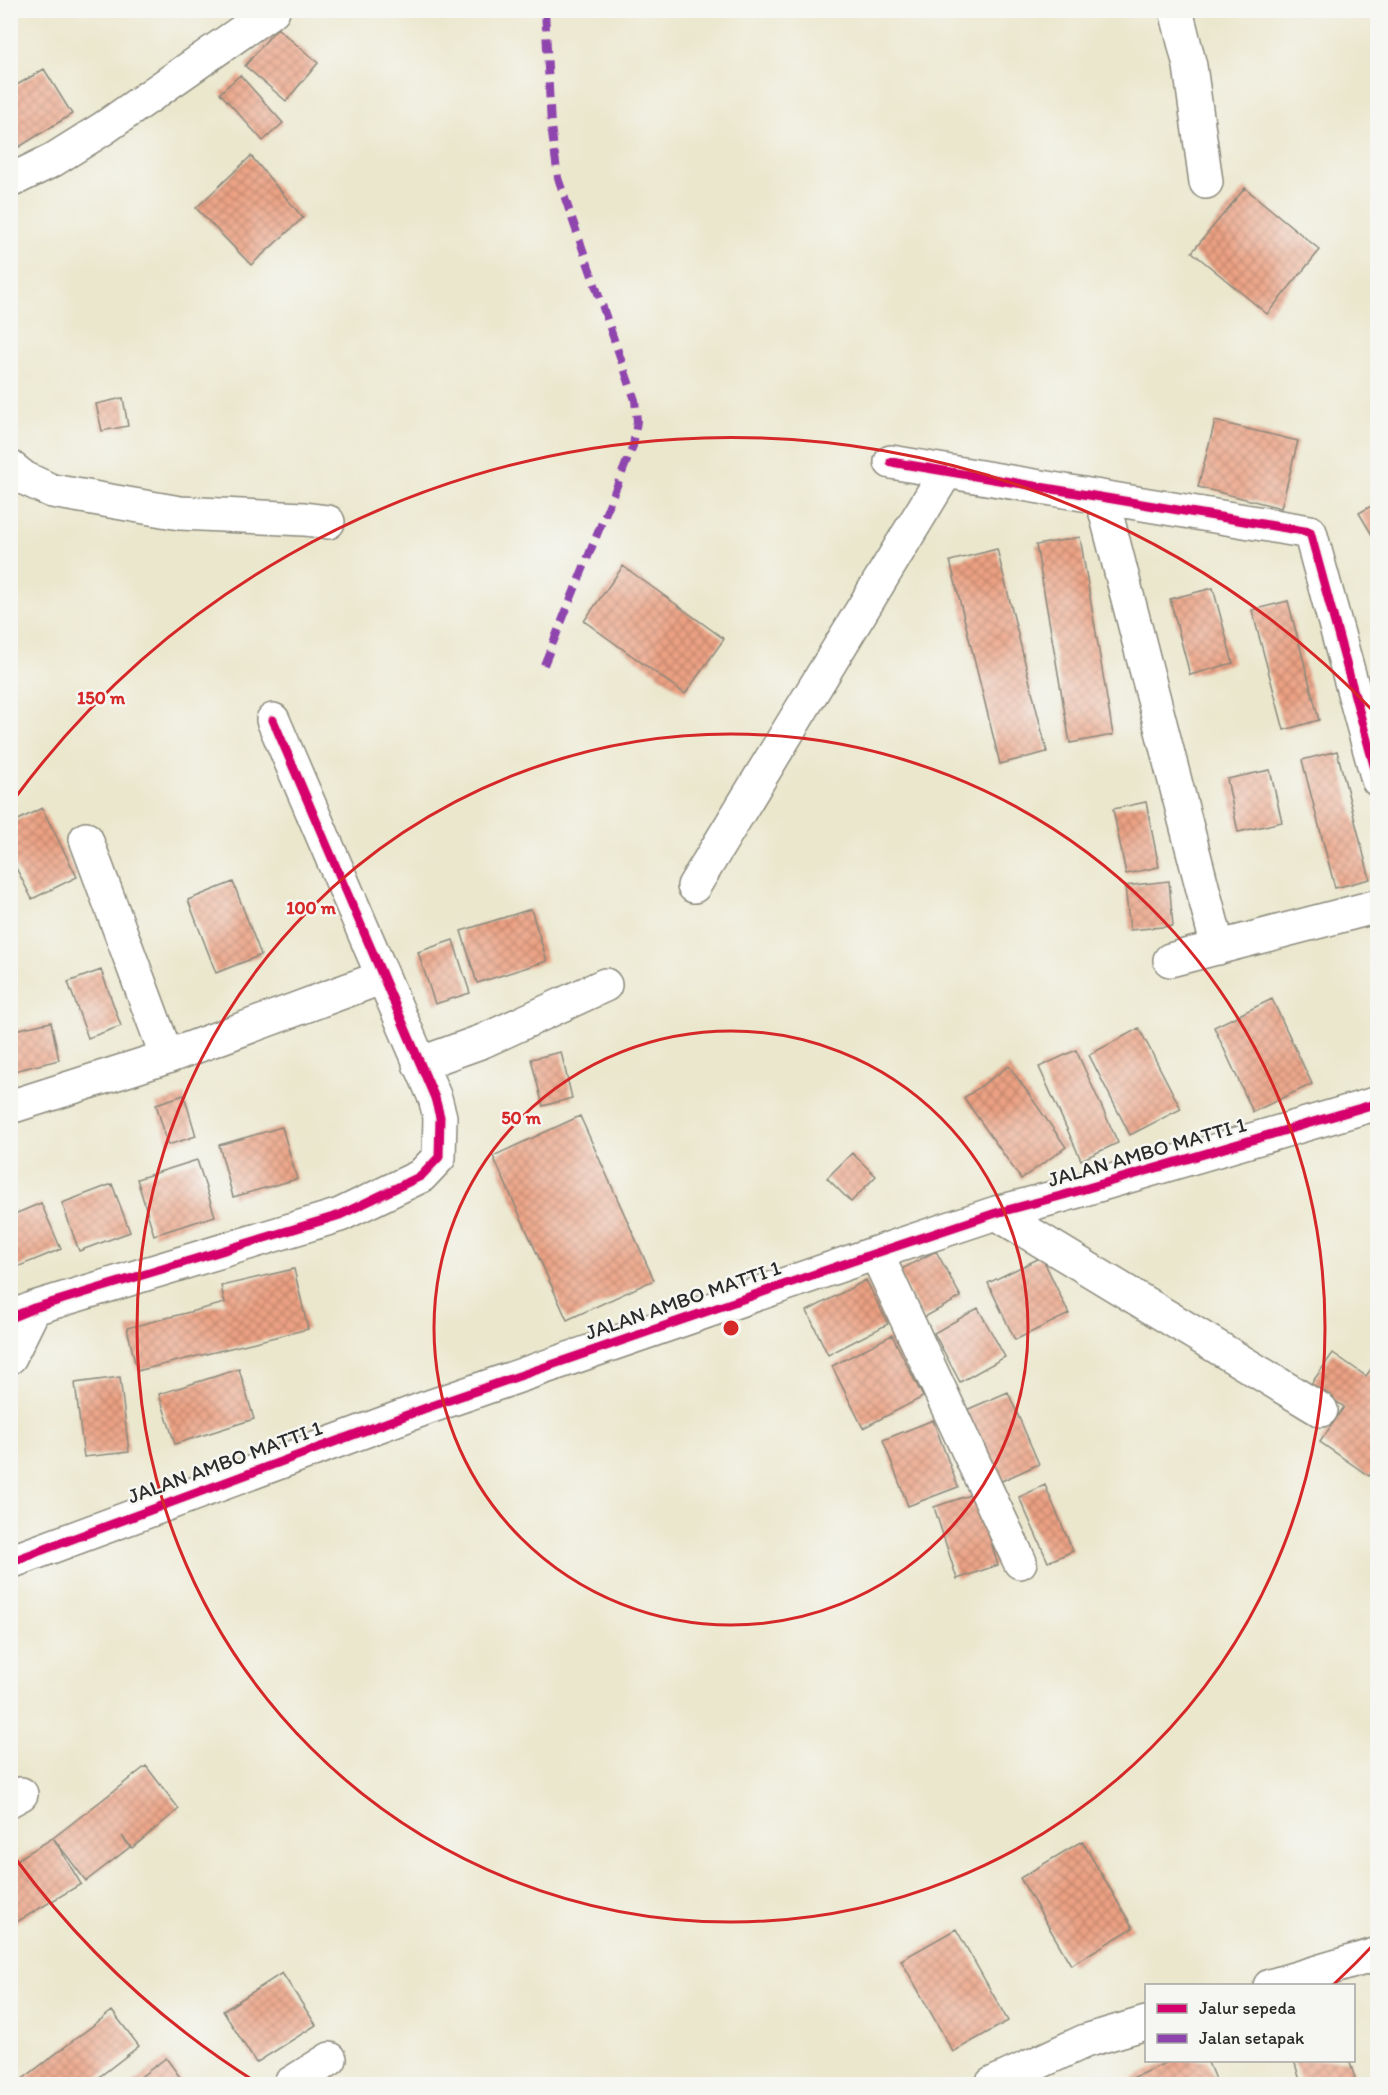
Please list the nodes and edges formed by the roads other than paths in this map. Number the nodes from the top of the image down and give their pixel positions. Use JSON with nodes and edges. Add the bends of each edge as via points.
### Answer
{"nodes":[{"id":1,"x":273,"y":10,"type":"edge"},
{"id":2,"x":1176,"y":10,"type":"edge"},
{"id":3,"x":10,"y":181,"type":"edge"},
{"id":4,"x":1206,"y":182,"type":"dead end"},
{"id":5,"x":891,"y":462,"type":"dead end"},
{"id":6,"x":10,"y":467,"type":"edge"},
{"id":7,"x":946,"y":471,"type":"junction"},
{"id":8,"x":1102,"y":498,"type":"junction"},
{"id":9,"x":328,"y":522,"type":"dead end"},
{"id":10,"x":273,"y":720,"type":"dead end"},
{"id":11,"x":1377,"y":780,"type":"edge"},
{"id":12,"x":86,"y":839,"type":"dead end"},
{"id":13,"x":694,"y":886,"type":"dead end"},
{"id":14,"x":1377,"y":906,"type":"edge"},
{"id":15,"x":1218,"y":948,"type":"junction"},
{"id":16,"x":1170,"y":960,"type":"dead end"},
{"id":17,"x":383,"y":977,"type":"junction"},
{"id":18,"x":605,"y":985,"type":"dead end"},
{"id":19,"x":167,"y":1057,"type":"junction"},
{"id":20,"x":419,"y":1064,"type":"junction"},
{"id":21,"x":1377,"y":1103,"type":"edge"},
{"id":22,"x":10,"y":1107,"type":"edge"},
{"id":23,"x":996,"y":1213,"type":"junction"},
{"id":24,"x":876,"y":1253,"type":"junction"},
{"id":25,"x":22,"y":1313,"type":"edge"},
{"id":26,"x":10,"y":1357,"type":"edge"},
{"id":27,"x":1321,"y":1410,"type":"dead end"},
{"id":28,"x":10,"y":1562,"type":"edge"},
{"id":29,"x":1020,"y":1562,"type":"dead end"},
{"id":30,"x":1377,"y":1954,"type":"edge"},
{"id":31,"x":1277,"y":1984,"type":"edge"},
{"id":32,"x":1145,"y":2022,"type":"edge"},
{"id":33,"x":330,"y":2059,"type":"dead end"},
{"id":34,"x":290,"y":2085,"type":"edge"},
{"id":35,"x":992,"y":2085,"type":"edge"}],
"edges":[{"from":1,"to":3,"type":"street","via":[[104,128]]},
{"from":2,"to":4,"type":"street","via":[[1190,66]]},
{"from":5,"to":7,"type":"street"},
{"from":6,"to":9,"type":"street","via":[[52,491],[180,513]]},
{"from":7,"to":8,"type":"street"},
{"from":7,"to":13,"type":"street"},
{"from":8,"to":11,"type":"street","via":[[1310,532]]},
{"from":8,"to":15,"type":"street"},
{"from":10,"to":17,"type":"street"},
{"from":12,"to":19,"type":"street"},
{"from":14,"to":15,"type":"street"},
{"from":15,"to":16,"type":"street"},
{"from":17,"to":19,"type":"street"},
{"from":17,"to":20,"type":"street"},
{"from":18,"to":20,"type":"street","via":[[483,1041]]},
{"from":19,"to":22,"type":"street"},
{"from":20,"to":25,"type":"street","via":[[440,1117],[439,1157],[421,1176],[340,1215]]},
{"from":21,"to":23,"type":"street","name":"JALAN AMBO MATTI 1"},
{"from":23,"to":24,"type":"street","name":"JALAN AMBO MATTI 1"},
{"from":23,"to":27,"type":"street"},
{"from":24,"to":28,"type":"street","name":"JALAN AMBO MATTI 1","via":[[426,1408]]},
{"from":24,"to":29,"type":"street"},
{"from":25,"to":26,"type":"street"},
{"from":30,"to":31,"type":"street"},
{"from":32,"to":35,"type":"street","via":[[1085,2041]]},
{"from":33,"to":34,"type":"street"}]}
